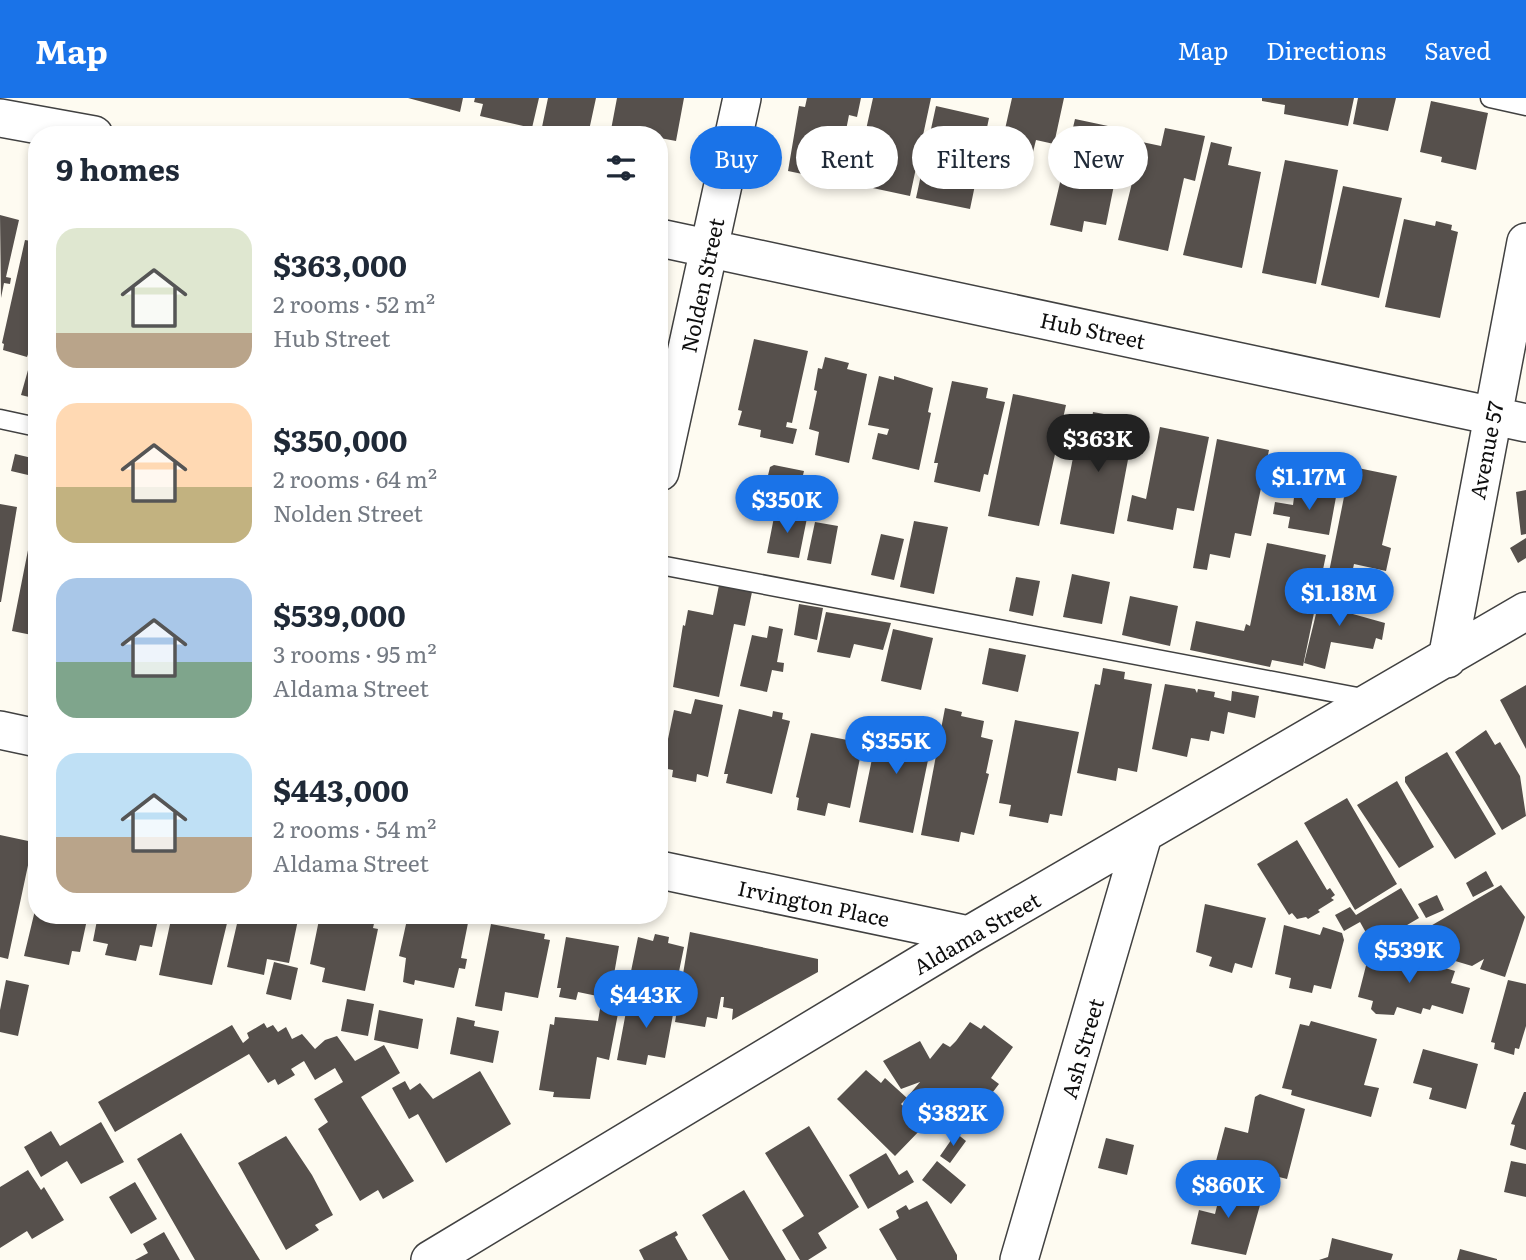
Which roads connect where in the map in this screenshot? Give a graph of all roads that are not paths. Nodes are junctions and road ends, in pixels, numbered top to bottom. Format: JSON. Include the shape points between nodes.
{"nodes":[{"id":1,"x":742,"y":98,"type":"edge"},
{"id":2,"x":1490,"y":98,"type":"edge"},
{"id":3,"x":1526,"y":106,"type":"edge"},
{"id":4,"x":0,"y":118,"type":"edge"},
{"id":5,"x":44,"y":126,"type":"edge"},
{"id":6,"x":668,"y":239,"type":"edge"},
{"id":7,"x":1526,"y":242,"type":"edge"},
{"id":8,"x":709,"y":247,"type":"junction"},
{"id":9,"x":0,"y":419,"type":"edge"},
{"id":10,"x":1509,"y":419,"type":"edge"},
{"id":11,"x":28,"y":425,"type":"edge"},
{"id":12,"x":668,"y":435,"type":"edge"},
{"id":13,"x":668,"y":567,"type":"edge"},
{"id":14,"x":1526,"y":611,"type":"edge"},
{"id":15,"x":1447,"y":659,"type":"junction"},
{"id":16,"x":1376,"y":700,"type":"junction"},
{"id":17,"x":0,"y":730,"type":"edge"},
{"id":18,"x":28,"y":735,"type":"edge"},
{"id":19,"x":1143,"y":835,"type":"junction"},
{"id":20,"x":668,"y":872,"type":"edge"},
{"id":21,"x":968,"y":936,"type":"junction"},
{"id":22,"x":430,"y":1260,"type":"edge"},
{"id":23,"x":1019,"y":1260,"type":"edge"}],
"edges":[{"from":1,"to":8,"type":"street","name":"Nolden Street"},
{"from":2,"to":3,"type":"lane"},
{"from":4,"to":5,"type":"street"},
{"from":6,"to":8,"type":"street","name":"Hub Street"},
{"from":7,"to":10,"type":"street","name":"Avenue 57"},
{"from":8,"to":10,"type":"street","name":"Hub Street"},
{"from":8,"to":12,"type":"street","name":"Nolden Street"},
{"from":9,"to":11,"type":"lane"},
{"from":10,"to":15,"type":"street","name":"Avenue 57"},
{"from":13,"to":16,"type":"lane"},
{"from":14,"to":15,"type":"street","name":"Aldama Street"},
{"from":15,"to":16,"type":"street","name":"Aldama Street"},
{"from":16,"to":19,"type":"street","name":"Aldama Street"},
{"from":17,"to":18,"type":"street"},
{"from":19,"to":21,"type":"street","name":"Aldama Street"},
{"from":19,"to":23,"type":"street","name":"Ash Street"},
{"from":20,"to":21,"type":"street","name":"Irvington Place"},
{"from":21,"to":22,"type":"street","name":"Aldama Street"}]}
